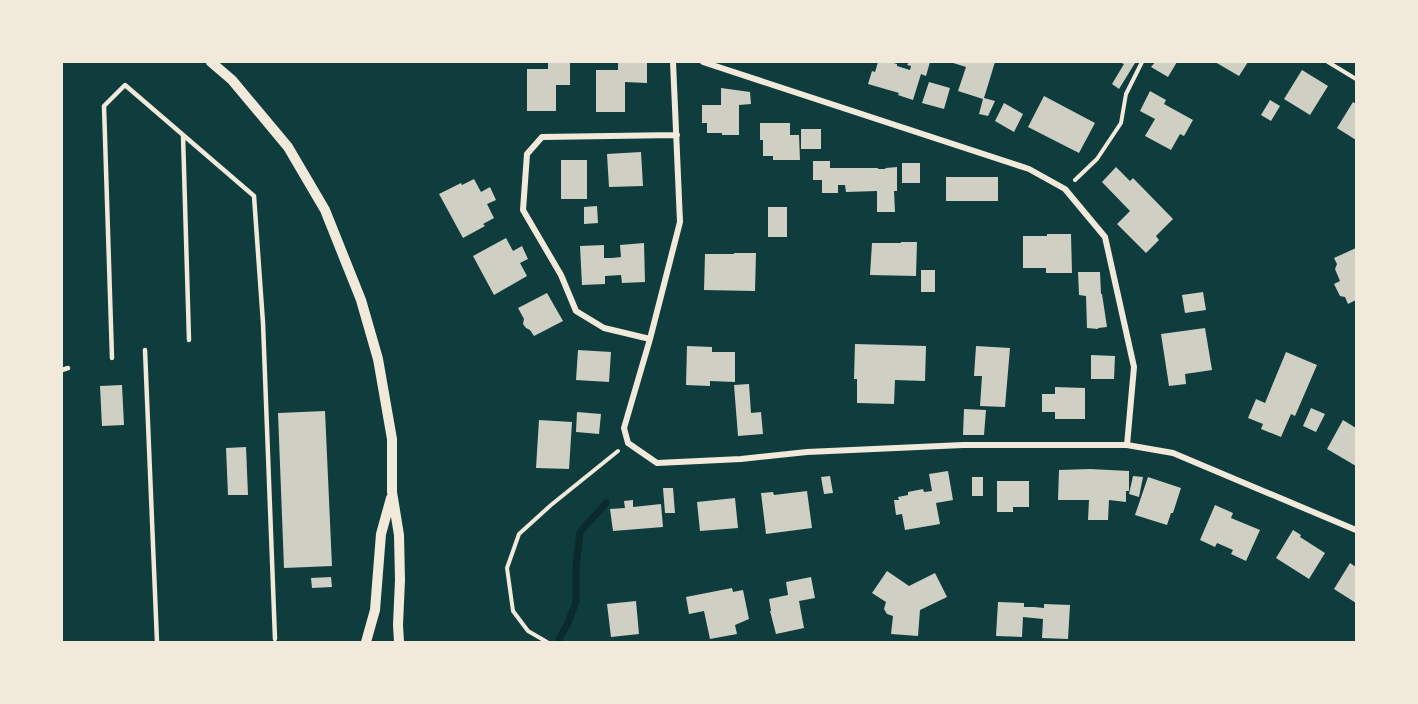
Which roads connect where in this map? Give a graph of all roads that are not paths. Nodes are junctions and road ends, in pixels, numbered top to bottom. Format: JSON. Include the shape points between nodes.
{"nodes":[{"id":1,"x":211,"y":62,"type":"edge"},
{"id":2,"x":673,"y":62,"type":"edge"},
{"id":3,"x":703,"y":62,"type":"edge"},
{"id":4,"x":183,"y":135,"type":"junction"},
{"id":5,"x":677,"y":135,"type":"junction"},
{"id":6,"x":650,"y":339,"type":"junction"},
{"id":7,"x":189,"y":340,"type":"dead end"},
{"id":8,"x":145,"y":350,"type":"dead end"},
{"id":9,"x":112,"y":358,"type":"dead end"},
{"id":10,"x":68,"y":368,"type":"dead end"},
{"id":11,"x":62,"y":370,"type":"edge"},
{"id":12,"x":1127,"y":445,"type":"junction"},
{"id":13,"x":392,"y":492,"type":"junction"},
{"id":14,"x":1356,"y":530,"type":"edge"},
{"id":15,"x":275,"y":639,"type":"dead end"},
{"id":16,"x":157,"y":642,"type":"edge"},
{"id":17,"x":366,"y":642,"type":"edge"},
{"id":18,"x":399,"y":642,"type":"edge"}],
"edges":[{"from":1,"to":13,"type":"street","via":[[232,80],[288,147],[325,210],[361,300],[378,359],[392,439]]},
{"from":2,"to":5,"type":"street"},
{"from":3,"to":12,"type":"street","via":[[1029,169],[1065,189],[1105,237],[1134,367]]},
{"from":4,"to":7,"type":"lane"},
{"from":4,"to":9,"type":"lane","via":[[125,85],[104,106]]},
{"from":4,"to":15,"type":"lane","via":[[254,196]]},
{"from":5,"to":6,"type":"street","via":[[680,222]]},
{"from":5,"to":6,"type":"street","via":[[542,137],[526,154],[523,210],[561,275],[576,311],[604,328]]},
{"from":6,"to":12,"type":"street","via":[[624,428],[628,443],[657,464],[939,446]]},
{"from":8,"to":16,"type":"lane"},
{"from":10,"to":11,"type":"lane"},
{"from":12,"to":14,"type":"street","via":[[1173,453]]},
{"from":13,"to":17,"type":"street","via":[[381,534],[375,610]]},
{"from":13,"to":18,"type":"street","via":[[399,535]]}]}
